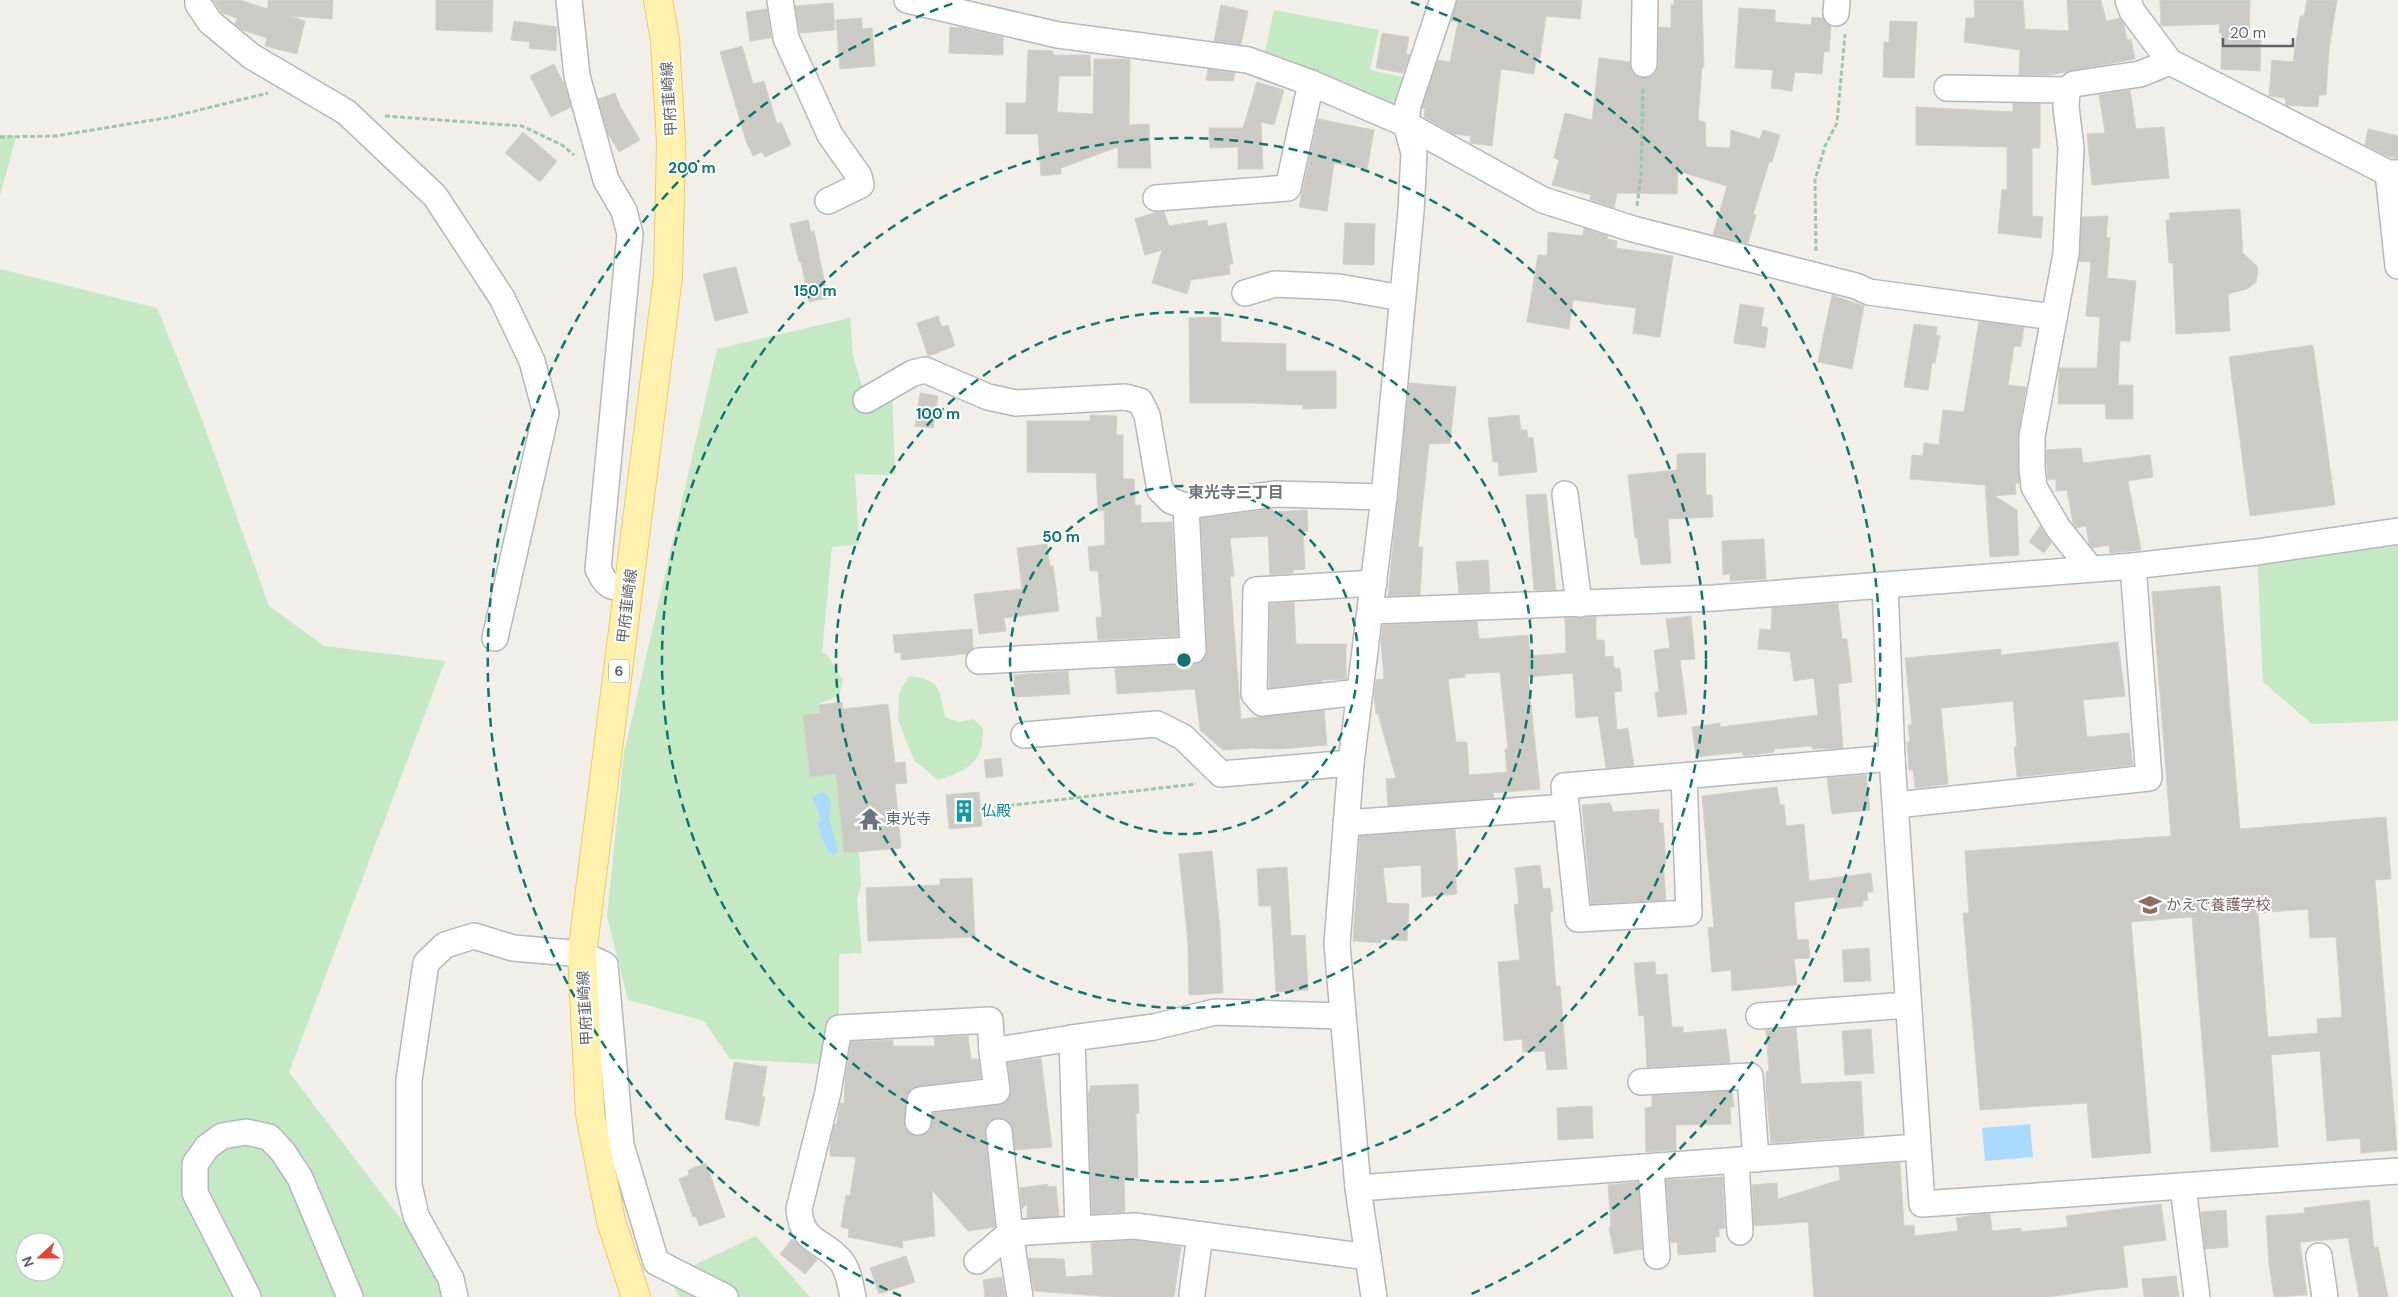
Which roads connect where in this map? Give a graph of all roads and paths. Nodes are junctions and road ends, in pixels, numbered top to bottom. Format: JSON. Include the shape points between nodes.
{"nodes":[{"id":1,"x":198,"y":0,"type":"edge"},
{"id":2,"x":569,"y":0,"type":"edge"},
{"id":3,"x":658,"y":0,"type":"edge"},
{"id":4,"x":780,"y":0,"type":"edge"},
{"id":5,"x":907,"y":0,"type":"edge"},
{"id":6,"x":1443,"y":0,"type":"edge"},
{"id":7,"x":1645,"y":0,"type":"edge"},
{"id":8,"x":2128,"y":0,"type":"edge"},
{"id":9,"x":1836,"y":7,"type":"edge"},
{"id":10,"x":2170,"y":62,"type":"junction"},
{"id":11,"x":1644,"y":64,"type":"joint"},
{"id":12,"x":1312,"y":82,"type":"junction"},
{"id":13,"x":302,"y":84,"type":"junction"},
{"id":14,"x":1947,"y":88,"type":"dead end"},
{"id":15,"x":2067,"y":90,"type":"junction"},
{"id":16,"x":383,"y":116,"type":"dead end"},
{"id":17,"x":1406,"y":124,"type":"junction"},
{"id":18,"x":0,"y":137,"type":"edge"},
{"id":19,"x":576,"y":157,"type":"dead end"},
{"id":20,"x":2393,"y":173,"type":"edge"},
{"id":21,"x":1156,"y":198,"type":"dead end"},
{"id":22,"x":828,"y":202,"type":"dead end"},
{"id":23,"x":1633,"y":229,"type":"junction"},
{"id":24,"x":2398,"y":260,"type":"edge"},
{"id":25,"x":2398,"y":266,"type":"edge"},
{"id":26,"x":1816,"y":276,"type":"junction"},
{"id":27,"x":1246,"y":293,"type":"dead end"},
{"id":28,"x":1402,"y":298,"type":"junction"},
{"id":29,"x":2054,"y":317,"type":"junction"},
{"id":30,"x":866,"y":400,"type":"dead end"},
{"id":31,"x":1565,"y":494,"type":"dead end"},
{"id":32,"x":1384,"y":497,"type":"junction"},
{"id":33,"x":1186,"y":506,"type":"junction"},
{"id":34,"x":2398,"y":531,"type":"edge"},
{"id":35,"x":2133,"y":566,"type":"junction"},
{"id":36,"x":2090,"y":568,"type":"junction"},
{"id":37,"x":1374,"y":583,"type":"junction"},
{"id":38,"x":1885,"y":586,"type":"junction"},
{"id":39,"x":629,"y":588,"type":"junction"},
{"id":40,"x":1579,"y":604,"type":"junction"},
{"id":41,"x":1371,"y":611,"type":"junction"},
{"id":42,"x":494,"y":638,"type":"dead end"},
{"id":43,"x":979,"y":661,"type":"dead end"},
{"id":44,"x":1360,"y":692,"type":"junction"},
{"id":45,"x":1024,"y":735,"type":"dead end"},
{"id":46,"x":1892,"y":758,"type":"junction"},
{"id":47,"x":1351,"y":764,"type":"junction"},
{"id":48,"x":1221,"y":774,"type":"junction"},
{"id":49,"x":1684,"y":777,"type":"junction"},
{"id":50,"x":1896,"y":805,"type":"junction"},
{"id":51,"x":1566,"y":807,"type":"junction"},
{"id":52,"x":987,"y":808,"type":"dead end"},
{"id":53,"x":1346,"y":823,"type":"junction"},
{"id":54,"x":582,"y":954,"type":"junction"},
{"id":55,"x":1908,"y":1005,"type":"junction"},
{"id":56,"x":1342,"y":1016,"type":"junction"},
{"id":57,"x":1760,"y":1016,"type":"dead end"},
{"id":58,"x":1072,"y":1038,"type":"junction"},
{"id":59,"x":992,"y":1051,"type":"junction"},
{"id":60,"x":1641,"y":1082,"type":"dead end"},
{"id":61,"x":918,"y":1122,"type":"dead end"},
{"id":62,"x":999,"y":1132,"type":"dead end"},
{"id":63,"x":1917,"y":1147,"type":"junction"},
{"id":64,"x":1746,"y":1160,"type":"junction"},
{"id":65,"x":1651,"y":1167,"type":"junction"},
{"id":66,"x":2398,"y":1171,"type":"edge"},
{"id":67,"x":2183,"y":1187,"type":"junction"},
{"id":68,"x":1358,"y":1188,"type":"junction"},
{"id":69,"x":1078,"y":1229,"type":"junction"},
{"id":70,"x":1740,"y":1232,"type":"dead end"},
{"id":71,"x":1010,"y":1233,"type":"junction"},
{"id":72,"x":1200,"y":1235,"type":"junction"},
{"id":73,"x":1657,"y":1256,"type":"dead end"},
{"id":74,"x":2319,"y":1256,"type":"dead end"},
{"id":75,"x":1368,"y":1257,"type":"junction"},
{"id":76,"x":977,"y":1261,"type":"dead end"},
{"id":77,"x":1192,"y":1294,"type":"dead end"},
{"id":78,"x":248,"y":1297,"type":"edge"},
{"id":79,"x":350,"y":1297,"type":"edge"},
{"id":80,"x":455,"y":1297,"type":"edge"},
{"id":81,"x":636,"y":1297,"type":"edge"},
{"id":82,"x":725,"y":1297,"type":"edge"},
{"id":83,"x":853,"y":1297,"type":"edge"},
{"id":84,"x":1020,"y":1297,"type":"edge"},
{"id":85,"x":1374,"y":1297,"type":"edge"},
{"id":86,"x":2197,"y":1297,"type":"edge"},
{"id":87,"x":2325,"y":1297,"type":"edge"}],
"edges":[{"from":1,"to":13,"type":"street","via":[[210,22],[244,50]]},
{"from":2,"to":39,"type":"street","via":[[577,76],[606,180],[624,211],[630,234],[598,569],[610,587]]},
{"from":3,"to":39,"type":"main road","name":"甲府韮崎線","number":"6","via":[[665,40],[672,143],[668,276]]},
{"from":4,"to":22,"type":"street","via":[[786,38],[830,135],[859,176],[860,185]]},
{"from":5,"to":12,"type":"street","via":[[1058,35],[1248,60]]},
{"from":6,"to":17,"type":"street","via":[[1408,105]]},
{"from":7,"to":11,"type":"street"},
{"from":8,"to":10,"type":"street"},
{"from":9,"to":26,"type":"path","via":[[1847,14],[1838,123],[1825,146],[1815,180]]},
{"from":10,"to":15,"type":"street","via":[[2140,74],[2074,84]]},
{"from":10,"to":20,"type":"street"},
{"from":11,"to":23,"type":"path","via":[[1641,175]]},
{"from":12,"to":17,"type":"street"},
{"from":12,"to":21,"type":"street","via":[[1288,188]]},
{"from":13,"to":18,"type":"path","via":[[171,117],[56,136]]},
{"from":13,"to":42,"type":"street","via":[[346,112],[435,196],[502,298],[532,362],[546,413]]},
{"from":14,"to":15,"type":"street"},
{"from":15,"to":29,"type":"street","via":[[2071,148],[2066,254]]},
{"from":16,"to":19,"type":"path","via":[[522,126],[562,145]]},
{"from":17,"to":23,"type":"street","via":[[1543,200]]},
{"from":17,"to":28,"type":"street","via":[[1414,152],[1412,211]]},
{"from":20,"to":24,"type":"street"},
{"from":23,"to":26,"type":"street"},
{"from":24,"to":25,"type":"street"},
{"from":26,"to":29,"type":"street","via":[[1869,292]]},
{"from":27,"to":28,"type":"street","via":[[1275,284],[1339,287]]},
{"from":28,"to":32,"type":"street"},
{"from":29,"to":36,"type":"street","via":[[2032,436],[2034,486],[2058,528]]},
{"from":30,"to":33,"type":"street","via":[[913,373],[925,370],[988,397],[1016,403],[1125,397],[1140,401],[1147,415],[1160,490],[1171,501]]},
{"from":31,"to":40,"type":"street"},
{"from":32,"to":33,"type":"street","via":[[1275,494]]},
{"from":32,"to":37,"type":"street"},
{"from":33,"to":43,"type":"street","via":[[1193,650]]},
{"from":34,"to":35,"type":"street"},
{"from":35,"to":36,"type":"street"},
{"from":35,"to":50,"type":"street","via":[[2149,778]]},
{"from":36,"to":38,"type":"street"},
{"from":37,"to":41,"type":"street"},
{"from":37,"to":44,"type":"street","via":[[1256,590],[1254,694],[1262,702]]},
{"from":38,"to":40,"type":"street"},
{"from":38,"to":46,"type":"street"},
{"from":39,"to":54,"type":"main road","name":"甲府韮崎線","number":"6"},
{"from":40,"to":41,"type":"street"},
{"from":41,"to":44,"type":"street"},
{"from":44,"to":47,"type":"street"},
{"from":45,"to":48,"type":"street","via":[[1157,724],[1183,737]]},
{"from":46,"to":49,"type":"street"},
{"from":46,"to":50,"type":"street"},
{"from":47,"to":48,"type":"street"},
{"from":47,"to":53,"type":"street"},
{"from":48,"to":52,"type":"path","via":[[1208,782]]},
{"from":49,"to":51,"type":"street","via":[[1564,786]]},
{"from":49,"to":51,"type":"street","via":[[1689,913],[1578,919]]},
{"from":50,"to":55,"type":"street"},
{"from":51,"to":53,"type":"street"},
{"from":53,"to":56,"type":"street","via":[[1337,944]]},
{"from":54,"to":80,"type":"street","via":[[513,948],[474,936],[445,946],[426,963],[409,1080],[409,1185],[416,1216],[451,1279]]},
{"from":54,"to":81,"type":"main road","name":"甲府韮崎線","number":"6","via":[[590,1114],[611,1221]]},
{"from":54,"to":82,"type":"street","via":[[605,965],[621,1145],[656,1262]]},
{"from":55,"to":57,"type":"street"},
{"from":55,"to":63,"type":"street"},
{"from":56,"to":58,"type":"street","via":[[1215,1012],[1154,1027]]},
{"from":56,"to":68,"type":"street"},
{"from":58,"to":59,"type":"street"},
{"from":58,"to":69,"type":"street"},
{"from":59,"to":61,"type":"street","via":[[997,1091],[920,1100]]},
{"from":59,"to":83,"type":"street","via":[[990,1020],[839,1028],[828,1092],[799,1209],[807,1236],[842,1262],[848,1272]]},
{"from":60,"to":64,"type":"street","via":[[1750,1076]]},
{"from":62,"to":71,"type":"street"},
{"from":63,"to":64,"type":"street"},
{"from":63,"to":67,"type":"street","via":[[1922,1204]]},
{"from":64,"to":65,"type":"street"},
{"from":64,"to":70,"type":"street"},
{"from":65,"to":68,"type":"street"},
{"from":65,"to":73,"type":"street"},
{"from":66,"to":67,"type":"street"},
{"from":67,"to":86,"type":"street"},
{"from":68,"to":75,"type":"street"},
{"from":69,"to":71,"type":"street"},
{"from":69,"to":72,"type":"street","via":[[1135,1226]]},
{"from":71,"to":76,"type":"street"},
{"from":71,"to":84,"type":"street"},
{"from":72,"to":75,"type":"street"},
{"from":72,"to":77,"type":"street"},
{"from":74,"to":87,"type":"street"},
{"from":75,"to":85,"type":"street"},
{"from":78,"to":79,"type":"street","via":[[195,1193],[195,1164],[207,1147],[222,1136],[246,1132],[269,1137],[300,1178]]}]}
